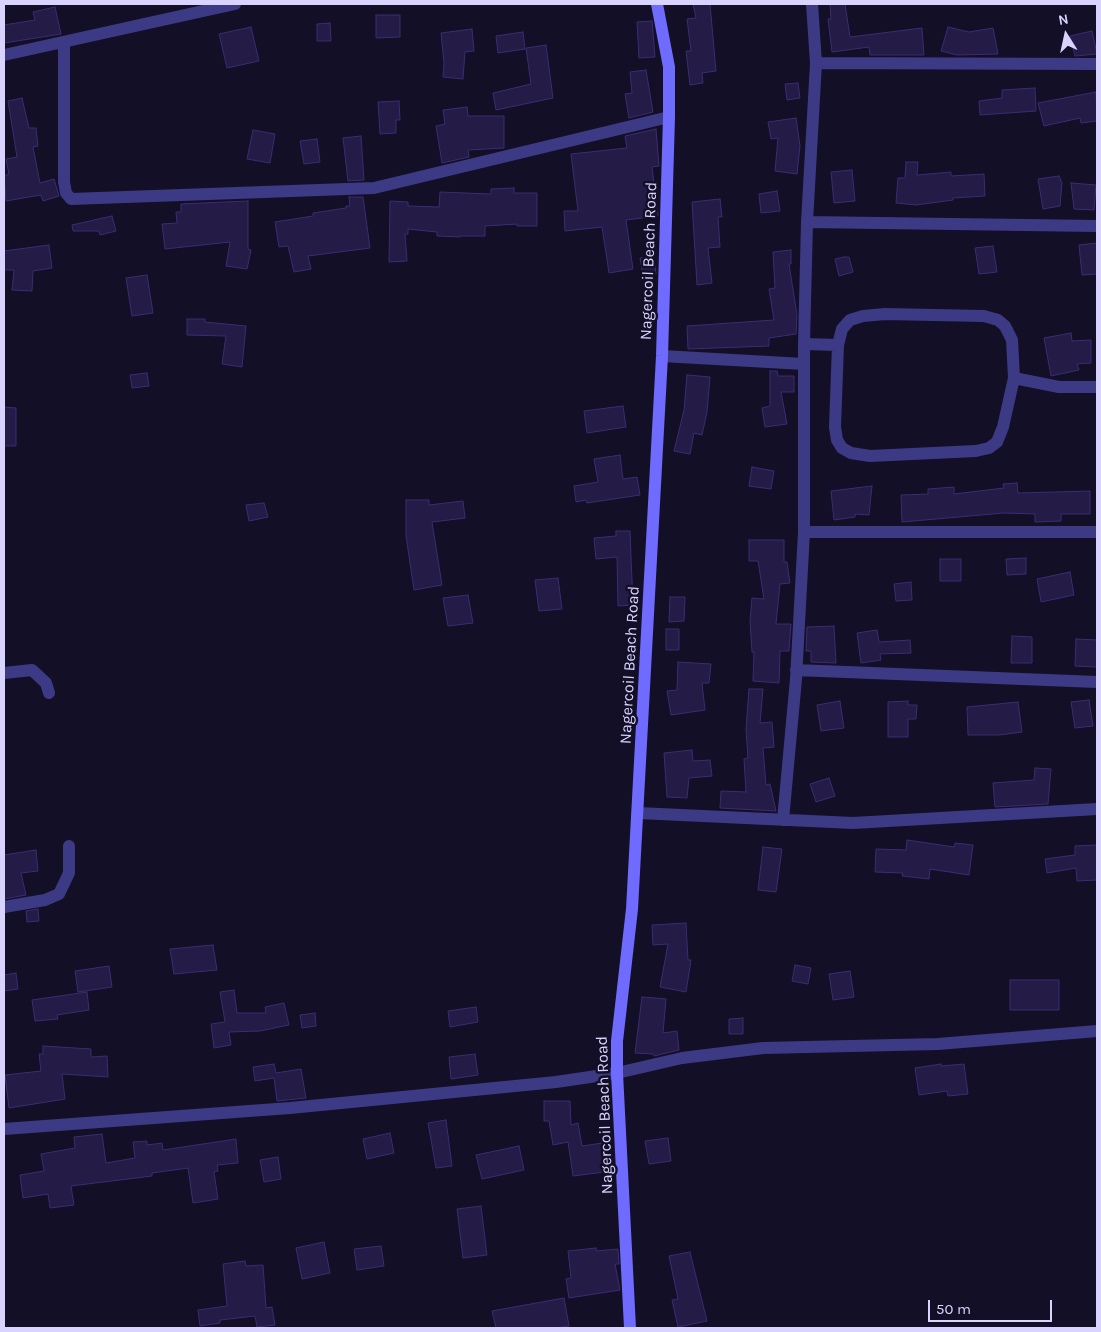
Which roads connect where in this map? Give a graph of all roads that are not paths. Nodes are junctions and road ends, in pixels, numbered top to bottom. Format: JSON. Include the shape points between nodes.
{"nodes":[{"id":1,"x":235,"y":4,"type":"edge"},
{"id":2,"x":658,"y":4,"type":"edge"},
{"id":3,"x":812,"y":4,"type":"edge"},
{"id":4,"x":64,"y":42,"type":"junction"},
{"id":5,"x":4,"y":55,"type":"edge"},
{"id":6,"x":816,"y":63,"type":"junction"},
{"id":7,"x":1097,"y":64,"type":"edge"},
{"id":8,"x":669,"y":117,"type":"junction"},
{"id":9,"x":806,"y":222,"type":"junction"},
{"id":10,"x":1097,"y":226,"type":"edge"},
{"id":11,"x":804,"y":344,"type":"junction"},
{"id":12,"x":838,"y":345,"type":"junction"},
{"id":13,"x":662,"y":356,"type":"junction"},
{"id":14,"x":804,"y":364,"type":"junction"},
{"id":15,"x":1014,"y":378,"type":"junction"},
{"id":16,"x":1097,"y":387,"type":"edge"},
{"id":17,"x":804,"y":532,"type":"junction"},
{"id":18,"x":1097,"y":532,"type":"edge"},
{"id":19,"x":796,"y":670,"type":"junction"},
{"id":20,"x":4,"y":673,"type":"edge"},
{"id":21,"x":1097,"y":682,"type":"edge"},
{"id":22,"x":49,"y":693,"type":"dead end"},
{"id":23,"x":1097,"y":809,"type":"edge"},
{"id":24,"x":638,"y":813,"type":"junction"},
{"id":25,"x":783,"y":820,"type":"junction"},
{"id":26,"x":69,"y":846,"type":"dead end"},
{"id":27,"x":4,"y":907,"type":"edge"},
{"id":28,"x":1097,"y":1031,"type":"edge"},
{"id":29,"x":617,"y":1073,"type":"junction"},
{"id":30,"x":4,"y":1129,"type":"edge"},
{"id":31,"x":630,"y":1328,"type":"edge"}],
"edges":[{"from":1,"to":4,"type":"street"},
{"from":2,"to":8,"type":"main road","name":"Nagercoil Beach Road","via":[[668,66]]},
{"from":3,"to":6,"type":"street"},
{"from":4,"to":5,"type":"street"},
{"from":4,"to":8,"type":"street","via":[[64,182],[66,193],[71,198],[374,188]]},
{"from":6,"to":7,"type":"street"},
{"from":6,"to":9,"type":"street"},
{"from":8,"to":13,"type":"main road","name":"Nagercoil Beach Road"},
{"from":9,"to":10,"type":"street"},
{"from":9,"to":11,"type":"street"},
{"from":11,"to":12,"type":"street"},
{"from":11,"to":14,"type":"street"},
{"from":12,"to":15,"type":"street","via":[[842,329],[850,320],[863,316],[984,316],[998,320],[1012,340]]},
{"from":12,"to":15,"type":"street","via":[[837,440],[851,453],[870,456],[989,448],[997,442],[1003,427]]},
{"from":13,"to":14,"type":"street"},
{"from":13,"to":24,"type":"main road","name":"Nagercoil Beach Road"},
{"from":14,"to":17,"type":"street"},
{"from":15,"to":16,"type":"street","via":[[1059,386]]},
{"from":17,"to":18,"type":"street"},
{"from":17,"to":19,"type":"street"},
{"from":19,"to":21,"type":"street"},
{"from":19,"to":25,"type":"street"},
{"from":20,"to":22,"type":"street","via":[[32,670],[46,682]]},
{"from":23,"to":25,"type":"street","via":[[853,823]]},
{"from":24,"to":25,"type":"street"},
{"from":24,"to":29,"type":"main road","name":"Nagercoil Beach Road","via":[[632,909],[617,1041]]},
{"from":26,"to":27,"type":"street","via":[[69,873],[59,894],[45,900]]},
{"from":28,"to":29,"type":"street","via":[[938,1044],[763,1048],[682,1058]]},
{"from":29,"to":30,"type":"street","via":[[290,1108]]},
{"from":29,"to":31,"type":"main road","name":"Nagercoil Beach Road"}]}
